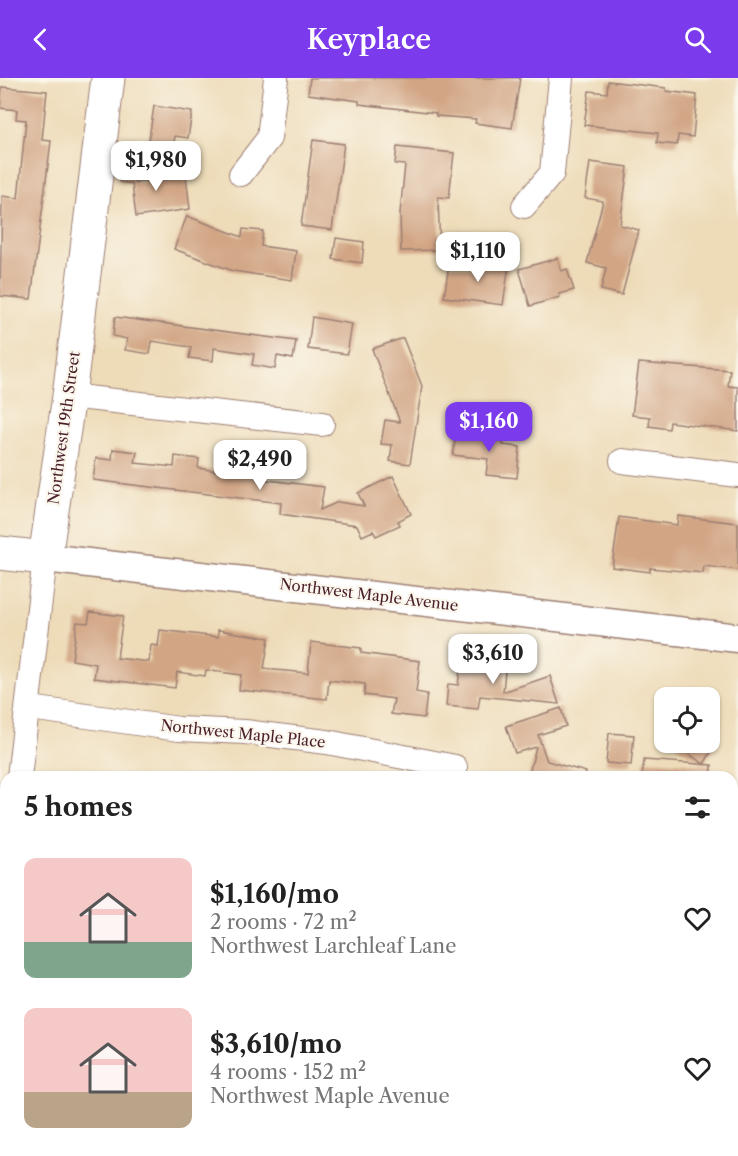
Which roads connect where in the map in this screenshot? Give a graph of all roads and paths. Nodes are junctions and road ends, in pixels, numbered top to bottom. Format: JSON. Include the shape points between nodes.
{"nodes":[{"id":1,"x":108,"y":78,"type":"edge"},
{"id":2,"x":276,"y":78,"type":"edge"},
{"id":3,"x":561,"y":78,"type":"edge"},
{"id":4,"x":241,"y":174,"type":"dead end"},
{"id":5,"x":524,"y":206,"type":"dead end"},
{"id":6,"x":69,"y":396,"type":"junction"},
{"id":7,"x":322,"y":424,"type":"dead end"},
{"id":8,"x":622,"y":461,"type":"dead end"},
{"id":9,"x":738,"y":475,"type":"edge"},
{"id":10,"x":0,"y":553,"type":"edge"},
{"id":11,"x":45,"y":558,"type":"junction"},
{"id":12,"x":738,"y":638,"type":"edge"},
{"id":13,"x":30,"y":708,"type":"junction"},
{"id":14,"x":21,"y":771,"type":"edge"},
{"id":15,"x":451,"y":771,"type":"edge"}],
"edges":[{"from":1,"to":6,"type":"main road","name":"Northwest 19th Street"},
{"from":2,"to":4,"type":"street","via":[[269,138]]},
{"from":3,"to":5,"type":"street","via":[[552,173]]},
{"from":6,"to":7,"type":"street"},
{"from":6,"to":11,"type":"main road","name":"Northwest 19th Street"},
{"from":8,"to":9,"type":"street"},
{"from":10,"to":11,"type":"main road","name":"Northwest Maple Avenue"},
{"from":11,"to":12,"type":"street","name":"Northwest Maple Avenue"},
{"from":11,"to":13,"type":"street","name":"Northwest 19th Street"},
{"from":13,"to":14,"type":"street","name":"Northwest 19th Street"},
{"from":13,"to":15,"type":"street","name":"Northwest Maple Place","via":[[179,729],[327,742]]}]}
